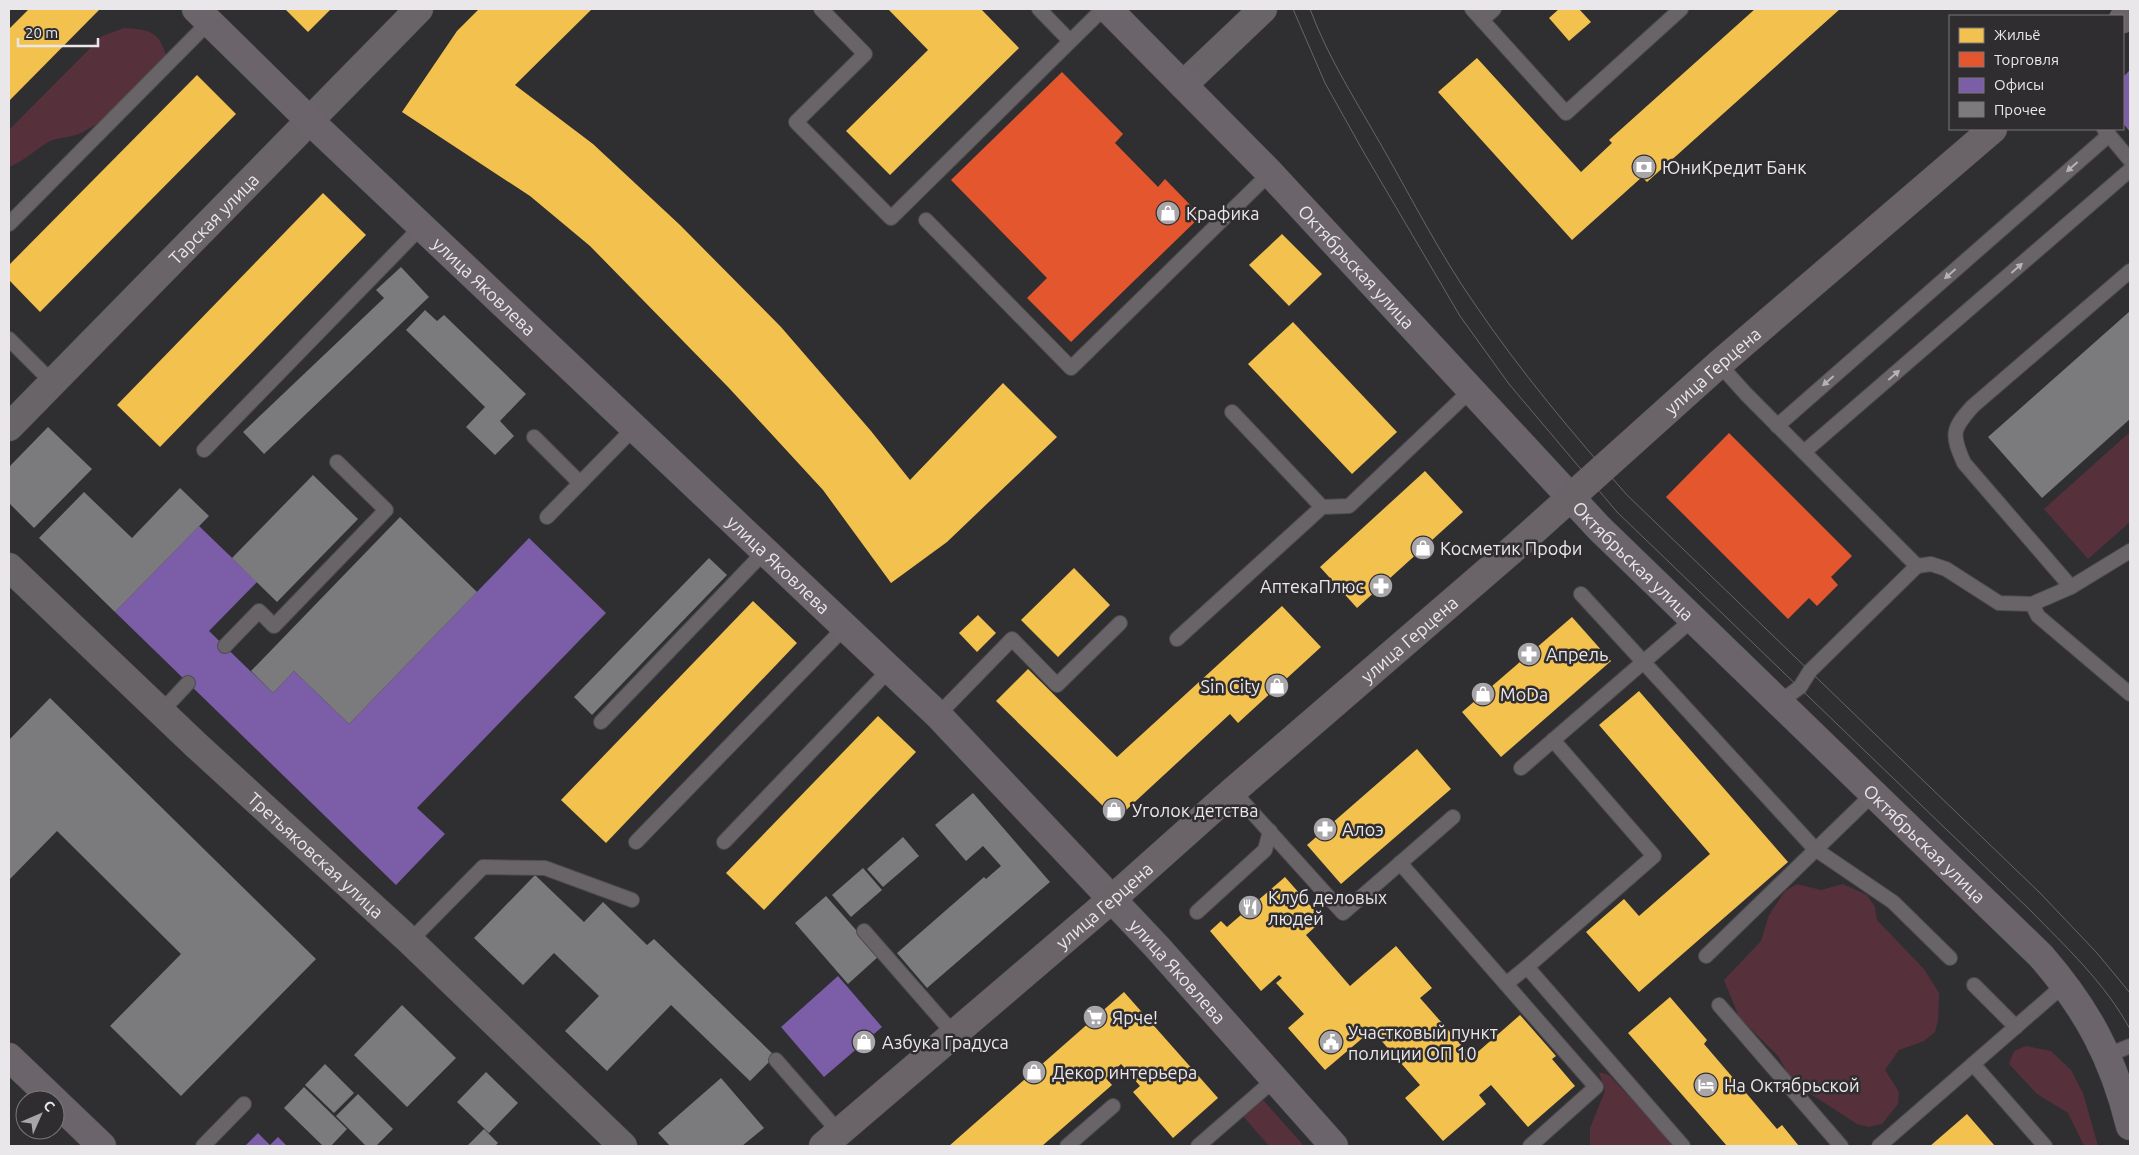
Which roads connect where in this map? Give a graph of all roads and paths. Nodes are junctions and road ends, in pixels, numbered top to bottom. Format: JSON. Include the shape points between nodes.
{"nodes":[{"id":1,"x":420,"y":9,"type":"edge"},
{"id":2,"x":820,"y":9,"type":"edge"},
{"id":3,"x":1039,"y":9,"type":"edge"},
{"id":4,"x":1103,"y":9,"type":"edge"},
{"id":5,"x":1108,"y":9,"type":"edge"},
{"id":6,"x":1263,"y":9,"type":"edge"},
{"id":7,"x":1472,"y":9,"type":"edge"},
{"id":8,"x":1494,"y":9,"type":"edge"},
{"id":9,"x":1681,"y":9,"type":"edge"},
{"id":10,"x":202,"y":15,"type":"edge"},
{"id":11,"x":1482,"y":20,"type":"junction"},
{"id":12,"x":1070,"y":41,"type":"junction"},
{"id":13,"x":1183,"y":85,"type":"junction"},
{"id":14,"x":310,"y":121,"type":"junction"},
{"id":15,"x":1992,"y":130,"type":"edge"},
{"id":16,"x":2106,"y":132,"type":"edge"},
{"id":17,"x":2130,"y":160,"type":"edge"},
{"id":18,"x":2130,"y":170,"type":"edge"},
{"id":19,"x":1270,"y":173,"type":"junction"},
{"id":20,"x":926,"y":220,"type":"dead end"},
{"id":21,"x":9,"y":224,"type":"edge"},
{"id":22,"x":422,"y":226,"type":"junction"},
{"id":23,"x":2130,"y":270,"type":"edge"},
{"id":24,"x":9,"y":339,"type":"edge"},
{"id":25,"x":1719,"y":364,"type":"junction"},
{"id":26,"x":52,"y":382,"type":"junction"},
{"id":27,"x":1471,"y":390,"type":"junction"},
{"id":28,"x":1232,"y":412,"type":"dead end"},
{"id":29,"x":9,"y":426,"type":"edge"},
{"id":30,"x":1777,"y":426,"type":"junction"},
{"id":31,"x":635,"y":427,"type":"junction"},
{"id":32,"x":534,"y":437,"type":"dead end"},
{"id":33,"x":204,"y":450,"type":"dead end"},
{"id":34,"x":1804,"y":452,"type":"junction"},
{"id":35,"x":337,"y":462,"type":"dead end"},
{"id":36,"x":580,"y":483,"type":"junction"},
{"id":37,"x":1570,"y":498,"type":"junction"},
{"id":38,"x":1322,"y":507,"type":"junction"},
{"id":39,"x":547,"y":517,"type":"dead end"},
{"id":40,"x":766,"y":550,"type":"junction"},
{"id":41,"x":2130,"y":551,"type":"edge"},
{"id":42,"x":1917,"y":566,"type":"junction"},
{"id":43,"x":10,"y":572,"type":"edge"},
{"id":44,"x":2071,"y":587,"type":"junction"},
{"id":45,"x":1581,"y":594,"type":"dead end"},
{"id":46,"x":2032,"y":604,"type":"junction"},
{"id":47,"x":1693,"y":619,"type":"junction"},
{"id":48,"x":1120,"y":624,"type":"dead end"},
{"id":49,"x":846,"y":626,"type":"junction"},
{"id":50,"x":1178,"y":639,"type":"dead end"},
{"id":51,"x":225,"y":646,"type":"dead end"},
{"id":52,"x":1644,"y":661,"type":"junction"},
{"id":53,"x":891,"y":668,"type":"junction"},
{"id":54,"x":188,"y":684,"type":"dead end"},
{"id":55,"x":2130,"y":694,"type":"edge"},
{"id":56,"x":1780,"y":702,"type":"junction"},
{"id":57,"x":161,"y":712,"type":"junction"},
{"id":58,"x":938,"y":715,"type":"junction"},
{"id":59,"x":601,"y":722,"type":"dead end"},
{"id":60,"x":1553,"y":740,"type":"junction"},
{"id":61,"x":1520,"y":768,"type":"dead end"},
{"id":62,"x":1233,"y":791,"type":"junction"},
{"id":63,"x":1873,"y":794,"type":"junction"},
{"id":64,"x":1453,"y":817,"type":"dead end"},
{"id":65,"x":1270,"y":831,"type":"junction"},
{"id":66,"x":636,"y":842,"type":"dead end"},
{"id":67,"x":724,"y":842,"type":"dead end"},
{"id":68,"x":1815,"y":850,"type":"junction"},
{"id":69,"x":1400,"y":863,"type":"junction"},
{"id":70,"x":1112,"y":898,"type":"junction"},
{"id":71,"x":632,"y":900,"type":"dead end"},
{"id":72,"x":1196,"y":912,"type":"dead end"},
{"id":73,"x":864,"y":931,"type":"dead end"},
{"id":74,"x":410,"y":941,"type":"junction"},
{"id":75,"x":1706,"y":956,"type":"dead end"},
{"id":76,"x":1950,"y":958,"type":"dead end"},
{"id":77,"x":1527,"y":966,"type":"junction"},
{"id":78,"x":1506,"y":984,"type":"junction"},
{"id":79,"x":2065,"y":984,"type":"junction"},
{"id":80,"x":1974,"y":985,"type":"dead end"},
{"id":81,"x":1719,"y":1005,"type":"dead end"},
{"id":82,"x":2016,"y":1027,"type":"junction"},
{"id":83,"x":954,"y":1034,"type":"junction"},
{"id":84,"x":2119,"y":1051,"type":"edge"},
{"id":85,"x":9,"y":1057,"type":"edge"},
{"id":86,"x":776,"y":1060,"type":"dead end"},
{"id":87,"x":1973,"y":1064,"type":"junction"},
{"id":88,"x":1275,"y":1079,"type":"junction"},
{"id":89,"x":43,"y":1090,"type":"edge"},
{"id":90,"x":244,"y":1104,"type":"dead end"},
{"id":91,"x":1113,"y":1106,"type":"dead end"},
{"id":92,"x":65,"y":1111,"type":"edge"},
{"id":93,"x":2130,"y":1126,"type":"edge"},
{"id":94,"x":831,"y":1139,"type":"edge"},
{"id":95,"x":102,"y":1146,"type":"edge"},
{"id":96,"x":203,"y":1146,"type":"edge"},
{"id":97,"x":623,"y":1146,"type":"edge"},
{"id":98,"x":1067,"y":1146,"type":"edge"},
{"id":99,"x":1198,"y":1146,"type":"edge"},
{"id":100,"x":1334,"y":1146,"type":"edge"},
{"id":101,"x":1530,"y":1146,"type":"edge"},
{"id":102,"x":1682,"y":1146,"type":"edge"},
{"id":103,"x":1841,"y":1146,"type":"edge"},
{"id":104,"x":1879,"y":1146,"type":"edge"},
{"id":105,"x":2045,"y":1146,"type":"edge"}],
"edges":[{"from":1,"to":14,"type":"street","name":"Тарская улица"},
{"from":2,"to":12,"type":"lane","via":[[865,54],[796,122],[890,218]]},
{"from":3,"to":12,"type":"lane"},
{"from":4,"to":12,"type":"lane"},
{"from":5,"to":13,"type":"street","name":"Октябрьская улица"},
{"from":6,"to":13,"type":"street"},
{"from":7,"to":11,"type":"lane"},
{"from":8,"to":11,"type":"lane"},
{"from":9,"to":11,"type":"lane","via":[[1566,112]]},
{"from":10,"to":14,"type":"street","name":"улица Яковлева"},
{"from":10,"to":21,"type":"lane"},
{"from":13,"to":19,"type":"street","name":"Октябрьская улица"},
{"from":14,"to":22,"type":"street","name":"улица Яковлева"},
{"from":14,"to":26,"type":"street","name":"Тарская улица"},
{"from":15,"to":25,"type":"main road","name":"улица Герцена"},
{"from":16,"to":17,"type":"lane"},
{"from":16,"to":30,"type":"lane","one_way":true},
{"from":34,"to":18,"type":"lane","one_way":true},
{"from":19,"to":20,"type":"lane","via":[[1072,368]]},
{"from":19,"to":27,"type":"street","name":"Октябрьская улица"},
{"from":22,"to":31,"type":"street","name":"улица Яковлева"},
{"from":22,"to":33,"type":"lane"},
{"from":23,"to":44,"type":"lane","via":[[1957,422],[1954,442],[1964,462]]},
{"from":24,"to":26,"type":"lane"},
{"from":25,"to":30,"type":"lane"},
{"from":25,"to":37,"type":"main road","name":"улица Герцена"},
{"from":26,"to":29,"type":"street","name":"Тарская улица"},
{"from":27,"to":37,"type":"street","name":"Октябрьская улица"},
{"from":27,"to":38,"type":"lane","via":[[1349,506]]},
{"from":28,"to":38,"type":"lane"},
{"from":30,"to":34,"type":"lane"},
{"from":31,"to":36,"type":"lane"},
{"from":31,"to":40,"type":"street","name":"улица Яковлева"},
{"from":32,"to":36,"type":"lane"},
{"from":34,"to":42,"type":"lane"},
{"from":35,"to":51,"type":"lane","via":[[386,510],[274,626],[259,611]]},
{"from":36,"to":39,"type":"lane"},
{"from":37,"to":47,"type":"street","name":"Октябрьская улица"},
{"from":37,"to":62,"type":"main road","name":"улица Герцена"},
{"from":38,"to":50,"type":"lane"},
{"from":40,"to":49,"type":"street","name":"улица Яковлева"},
{"from":40,"to":59,"type":"lane"},
{"from":41,"to":44,"type":"lane"},
{"from":42,"to":46,"type":"lane","via":[[1931,564],[1946,569],[1999,603]]},
{"from":42,"to":56,"type":"lane","via":[[1810,670],[1800,687]]},
{"from":43,"to":57,"type":"street","name":"Третьяковская улица"},
{"from":44,"to":46,"type":"lane"},
{"from":45,"to":52,"type":"lane"},
{"from":46,"to":55,"type":"lane","via":[[2038,616]]},
{"from":47,"to":52,"type":"lane"},
{"from":47,"to":56,"type":"street","name":"Октябрьская улица"},
{"from":48,"to":58,"type":"lane","via":[[1056,685],[1012,639]]},
{"from":49,"to":53,"type":"street","name":"улица Яковлева"},
{"from":49,"to":66,"type":"lane"},
{"from":52,"to":60,"type":"lane"},
{"from":52,"to":68,"type":"lane"},
{"from":53,"to":58,"type":"street","name":"улица Яковлева"},
{"from":53,"to":67,"type":"lane"},
{"from":54,"to":57,"type":"lane"},
{"from":56,"to":63,"type":"street","name":"Октябрьская улица"},
{"from":57,"to":74,"type":"street","name":"Третьяковская улица"},
{"from":58,"to":70,"type":"street","name":"улица Яковлева"},
{"from":60,"to":61,"type":"lane"},
{"from":60,"to":77,"type":"lane","via":[[1654,856]]},
{"from":62,"to":65,"type":"lane"},
{"from":62,"to":70,"type":"main road","name":"улица Герцена"},
{"from":63,"to":68,"type":"lane"},
{"from":63,"to":79,"type":"street","name":"Октябрьская улица","via":[[2041,956]]},
{"from":64,"to":69,"type":"lane"},
{"from":65,"to":69,"type":"lane","via":[[1343,913]]},
{"from":65,"to":72,"type":"lane","via":[[1265,850]]},
{"from":68,"to":75,"type":"lane"},
{"from":68,"to":76,"type":"lane","via":[[1893,902]]},
{"from":69,"to":78,"type":"lane"},
{"from":70,"to":83,"type":"main road","name":"улица Герцена"},
{"from":70,"to":88,"type":"street","name":"улица Яковлева"},
{"from":71,"to":74,"type":"lane","via":[[544,868],[483,867]]},
{"from":73,"to":83,"type":"lane"},
{"from":74,"to":97,"type":"street","name":"Третьяковская улица"},
{"from":77,"to":78,"type":"lane"},
{"from":77,"to":102,"type":"lane"},
{"from":78,"to":101,"type":"lane","via":[[1596,1087]]},
{"from":79,"to":82,"type":"lane"},
{"from":79,"to":84,"type":"street","name":"Октябрьская улица"},
{"from":80,"to":82,"type":"lane"},
{"from":81,"to":103,"type":"lane"},
{"from":82,"to":87,"type":"lane"},
{"from":83,"to":94,"type":"main road","name":"улица Герцена"},
{"from":84,"to":93,"type":"street","name":"Октябрьская улица"},
{"from":85,"to":89,"type":"street"},
{"from":86,"to":94,"type":"lane"},
{"from":87,"to":104,"type":"lane"},
{"from":87,"to":105,"type":"lane"},
{"from":88,"to":99,"type":"lane"},
{"from":88,"to":100,"type":"street","name":"улица Яковлева"},
{"from":90,"to":96,"type":"lane"},
{"from":91,"to":98,"type":"lane"},
{"from":92,"to":95,"type":"street"}]}
